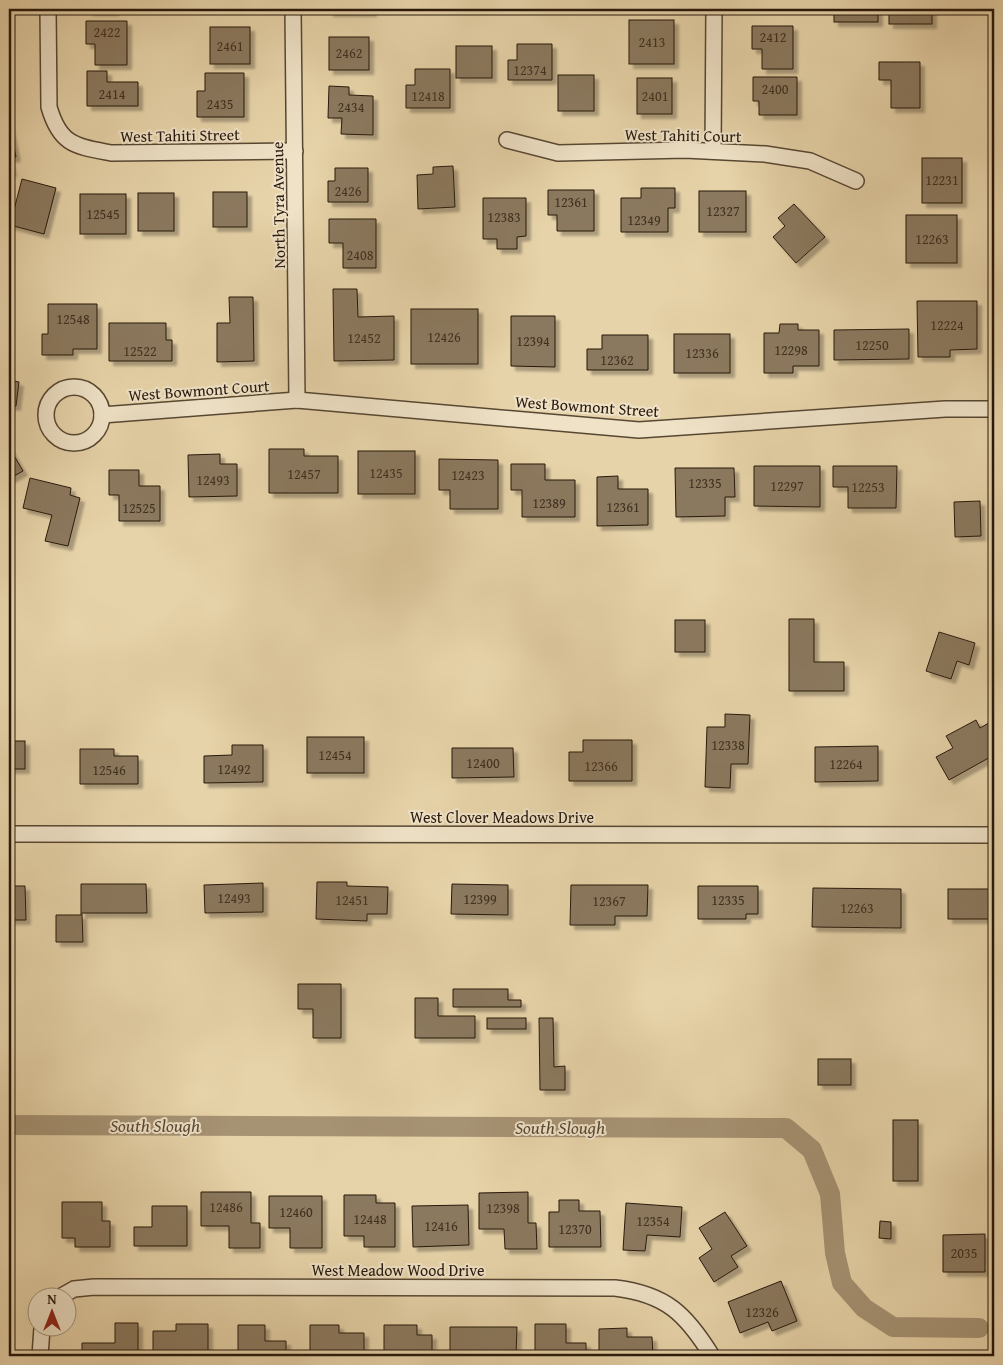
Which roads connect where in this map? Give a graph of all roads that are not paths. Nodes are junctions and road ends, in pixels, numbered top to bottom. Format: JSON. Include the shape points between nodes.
{"nodes":[{"id":1,"x":48,"y":9,"type":"edge"},
{"id":2,"x":293,"y":9,"type":"edge"},
{"id":3,"x":714,"y":9,"type":"edge"},
{"id":4,"x":507,"y":140,"type":"dead end"},
{"id":5,"x":294,"y":151,"type":"junction"},
{"id":6,"x":713,"y":151,"type":"junction"},
{"id":7,"x":856,"y":181,"type":"dead end"},
{"id":8,"x":298,"y":400,"type":"junction"},
{"id":9,"x":994,"y":410,"type":"edge"},
{"id":10,"x":102,"y":416,"type":"dead end"},
{"id":11,"x":9,"y":834,"type":"edge"},
{"id":12,"x":994,"y":834,"type":"edge"},
{"id":13,"x":78,"y":1289,"type":"edge"},
{"id":14,"x":41,"y":1338,"type":"edge"},
{"id":15,"x":40,"y":1356,"type":"edge"},
{"id":16,"x":712,"y":1356,"type":"edge"}],
"edges":[{"from":1,"to":5,"type":"street","name":"West Tahiti Street","via":[[49,107],[52,119],[67,142],[111,153]]},
{"from":2,"to":5,"type":"street","name":"North Tyra Avenue"},
{"from":3,"to":6,"type":"street"},
{"from":4,"to":6,"type":"street","name":"West Tahiti Court","via":[[558,153]]},
{"from":5,"to":8,"type":"street","name":"North Tyra Avenue"},
{"from":6,"to":7,"type":"street","name":"West Tahiti Court","via":[[810,161]]},
{"from":8,"to":9,"type":"street","name":"West Bowmont Street","via":[[639,430],[945,409]]},
{"from":8,"to":10,"type":"street","name":"West Bowmont Court"},
{"from":11,"to":12,"type":"street","name":"West Clover Meadows Drive"},
{"from":13,"to":16,"type":"street","name":"West Meadow Wood Drive","via":[[615,1288],[640,1291],[663,1300],[683,1315]]},
{"from":14,"to":15,"type":"street"}]}
